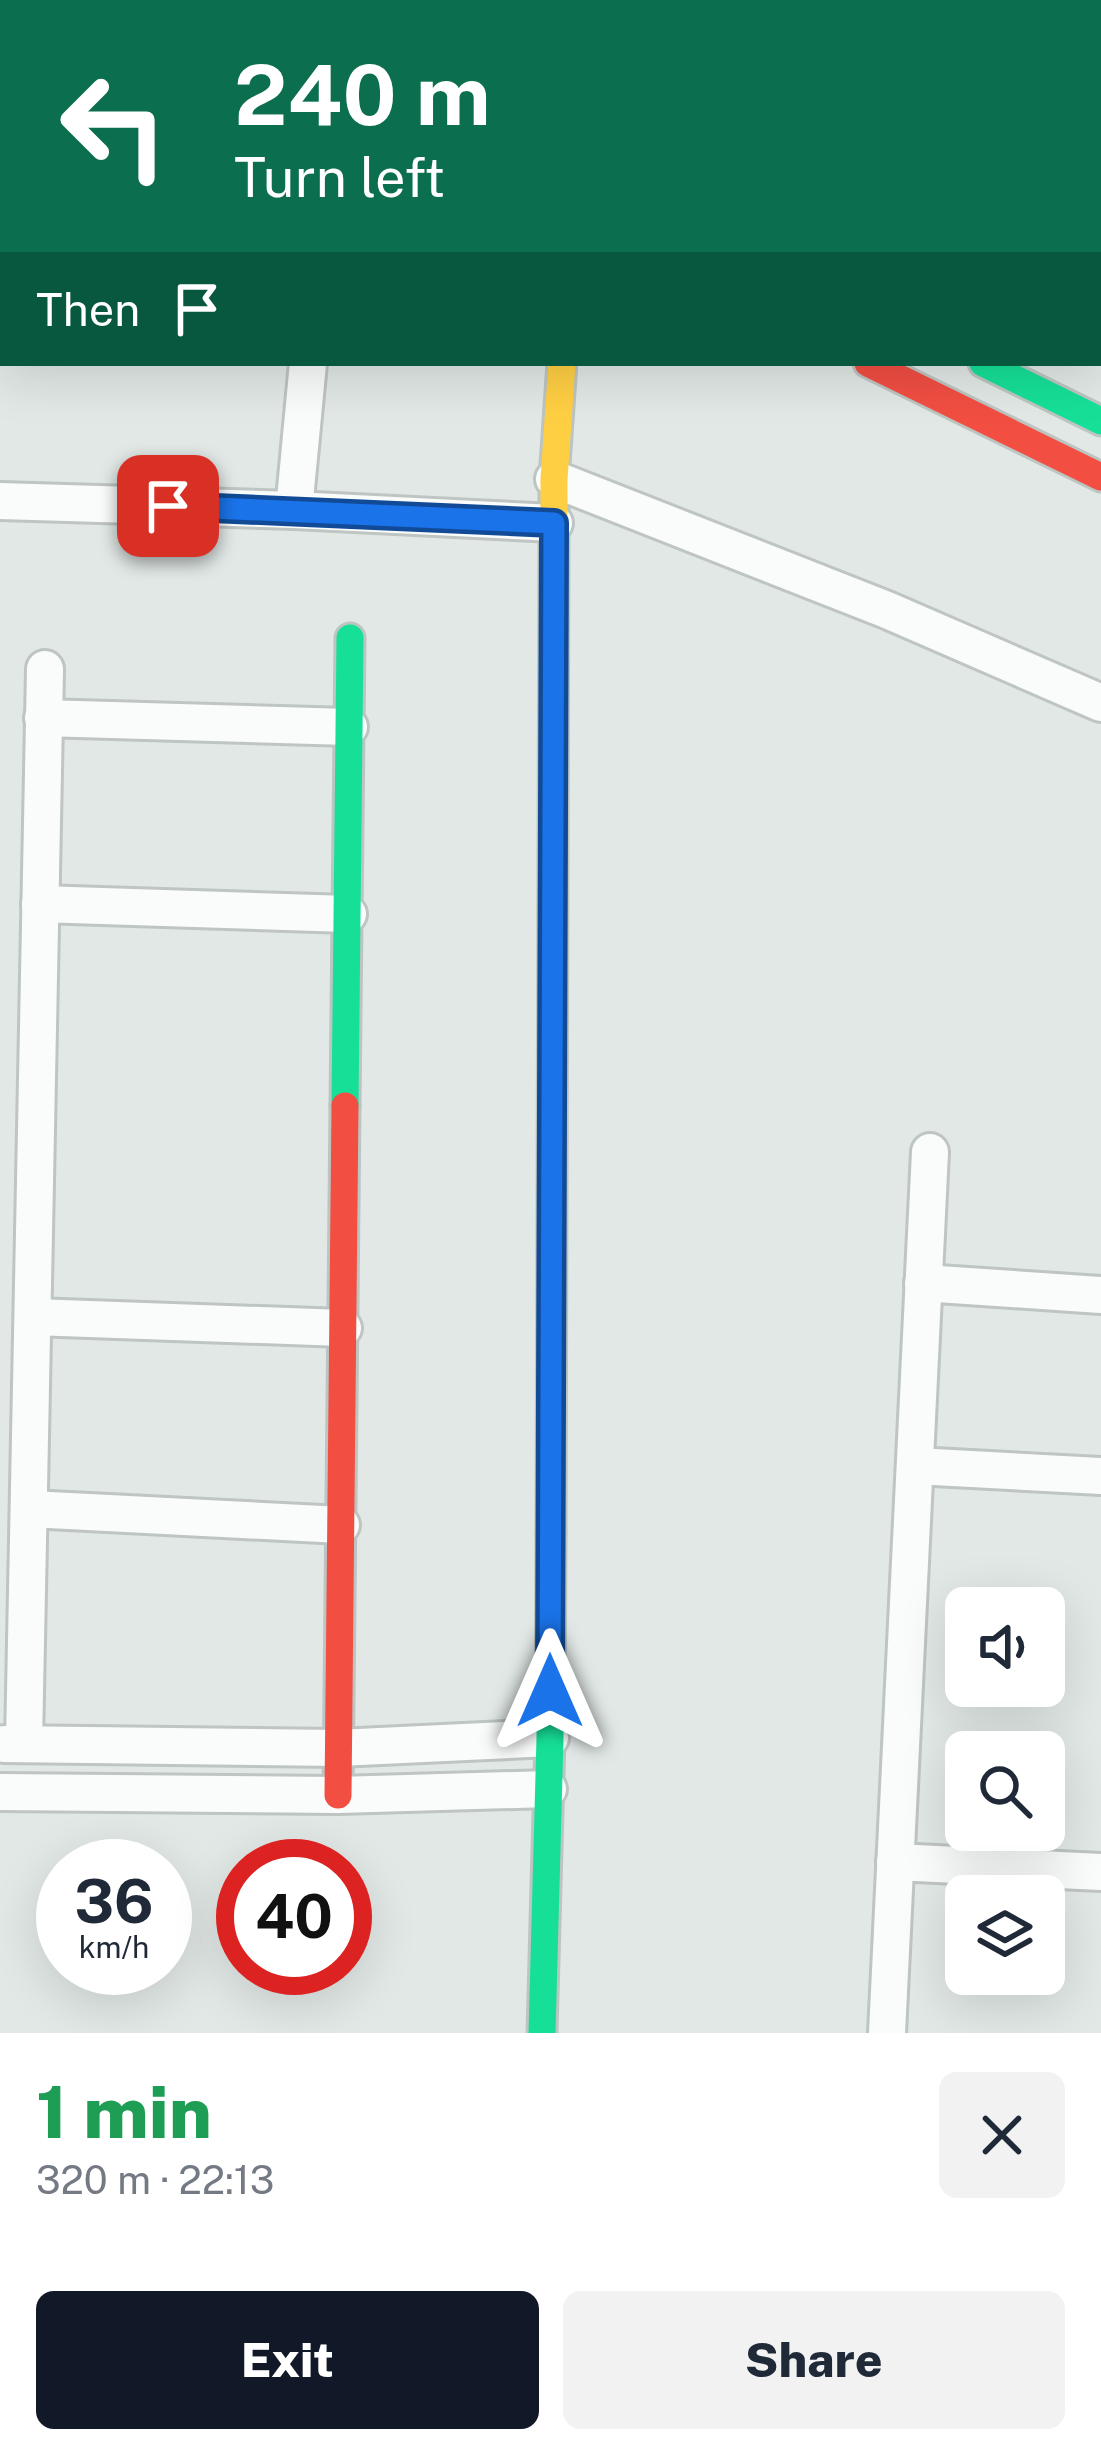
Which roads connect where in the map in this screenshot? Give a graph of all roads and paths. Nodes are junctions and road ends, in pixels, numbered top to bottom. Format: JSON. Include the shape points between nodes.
{"nodes":[{"id":1,"x":308,"y":366,"type":"edge"},
{"id":2,"x":562,"y":366,"type":"edge"},
{"id":3,"x":874,"y":366,"type":"edge"},
{"id":4,"x":988,"y":366,"type":"edge"},
{"id":5,"x":1101,"y":421,"type":"edge"},
{"id":6,"x":1101,"y":477,"type":"edge"},
{"id":7,"x":554,"y":479,"type":"junction"},
{"id":8,"x":0,"y":501,"type":"edge"},
{"id":9,"x":294,"y":511,"type":"junction"},
{"id":10,"x":554,"y":523,"type":"junction"},
{"id":11,"x":350,"y":638,"type":"dead end"},
{"id":12,"x":44,"y":669,"type":"dead end"},
{"id":13,"x":1101,"y":703,"type":"edge"},
{"id":14,"x":44,"y":718,"type":"junction"},
{"id":15,"x":349,"y":727,"type":"junction"},
{"id":16,"x":40,"y":904,"type":"junction"},
{"id":17,"x":348,"y":914,"type":"junction"},
{"id":18,"x":930,"y":1152,"type":"dead end"},
{"id":19,"x":923,"y":1283,"type":"junction"},
{"id":20,"x":1101,"y":1295,"type":"edge"},
{"id":21,"x":33,"y":1317,"type":"junction"},
{"id":22,"x":343,"y":1328,"type":"junction"},
{"id":23,"x":915,"y":1466,"type":"junction"},
{"id":24,"x":1101,"y":1476,"type":"edge"},
{"id":25,"x":30,"y":1509,"type":"junction"},
{"id":26,"x":341,"y":1526,"type":"junction"},
{"id":27,"x":550,"y":1738,"type":"junction"},
{"id":28,"x":12,"y":1744,"type":"edge"},
{"id":29,"x":338,"y":1748,"type":"junction"},
{"id":30,"x":548,"y":1789,"type":"junction"},
{"id":31,"x":0,"y":1792,"type":"edge"},
{"id":32,"x":338,"y":1795,"type":"junction"},
{"id":33,"x":895,"y":1862,"type":"junction"},
{"id":34,"x":1101,"y":1872,"type":"edge"},
{"id":35,"x":542,"y":2033,"type":"edge"},
{"id":36,"x":887,"y":2033,"type":"edge"}],
"edges":[{"from":1,"to":9,"type":"street"},
{"from":2,"to":7,"type":"street"},
{"from":3,"to":6,"type":"street"},
{"from":4,"to":5,"type":"street"},
{"from":7,"to":10,"type":"street"},
{"from":7,"to":13,"type":"street"},
{"from":8,"to":9,"type":"street"},
{"from":9,"to":10,"type":"street"},
{"from":10,"to":27,"type":"street"},
{"from":11,"to":15,"type":"street"},
{"from":12,"to":14,"type":"street"},
{"from":14,"to":15,"type":"street"},
{"from":14,"to":16,"type":"street"},
{"from":15,"to":17,"type":"street"},
{"from":16,"to":17,"type":"street"},
{"from":16,"to":21,"type":"street"},
{"from":17,"to":22,"type":"street"},
{"from":18,"to":19,"type":"street"},
{"from":19,"to":20,"type":"street"},
{"from":19,"to":23,"type":"street"},
{"from":21,"to":22,"type":"street"},
{"from":21,"to":25,"type":"street"},
{"from":22,"to":26,"type":"street"},
{"from":23,"to":24,"type":"street"},
{"from":23,"to":33,"type":"street"},
{"from":25,"to":26,"type":"street"},
{"from":25,"to":28,"type":"street"},
{"from":26,"to":29,"type":"street"},
{"from":27,"to":29,"type":"street"},
{"from":27,"to":30,"type":"street"},
{"from":28,"to":29,"type":"street"},
{"from":29,"to":32,"type":"street"},
{"from":30,"to":32,"type":"street"},
{"from":30,"to":35,"type":"street"},
{"from":31,"to":32,"type":"street"},
{"from":33,"to":34,"type":"street"},
{"from":33,"to":36,"type":"street"}]}
